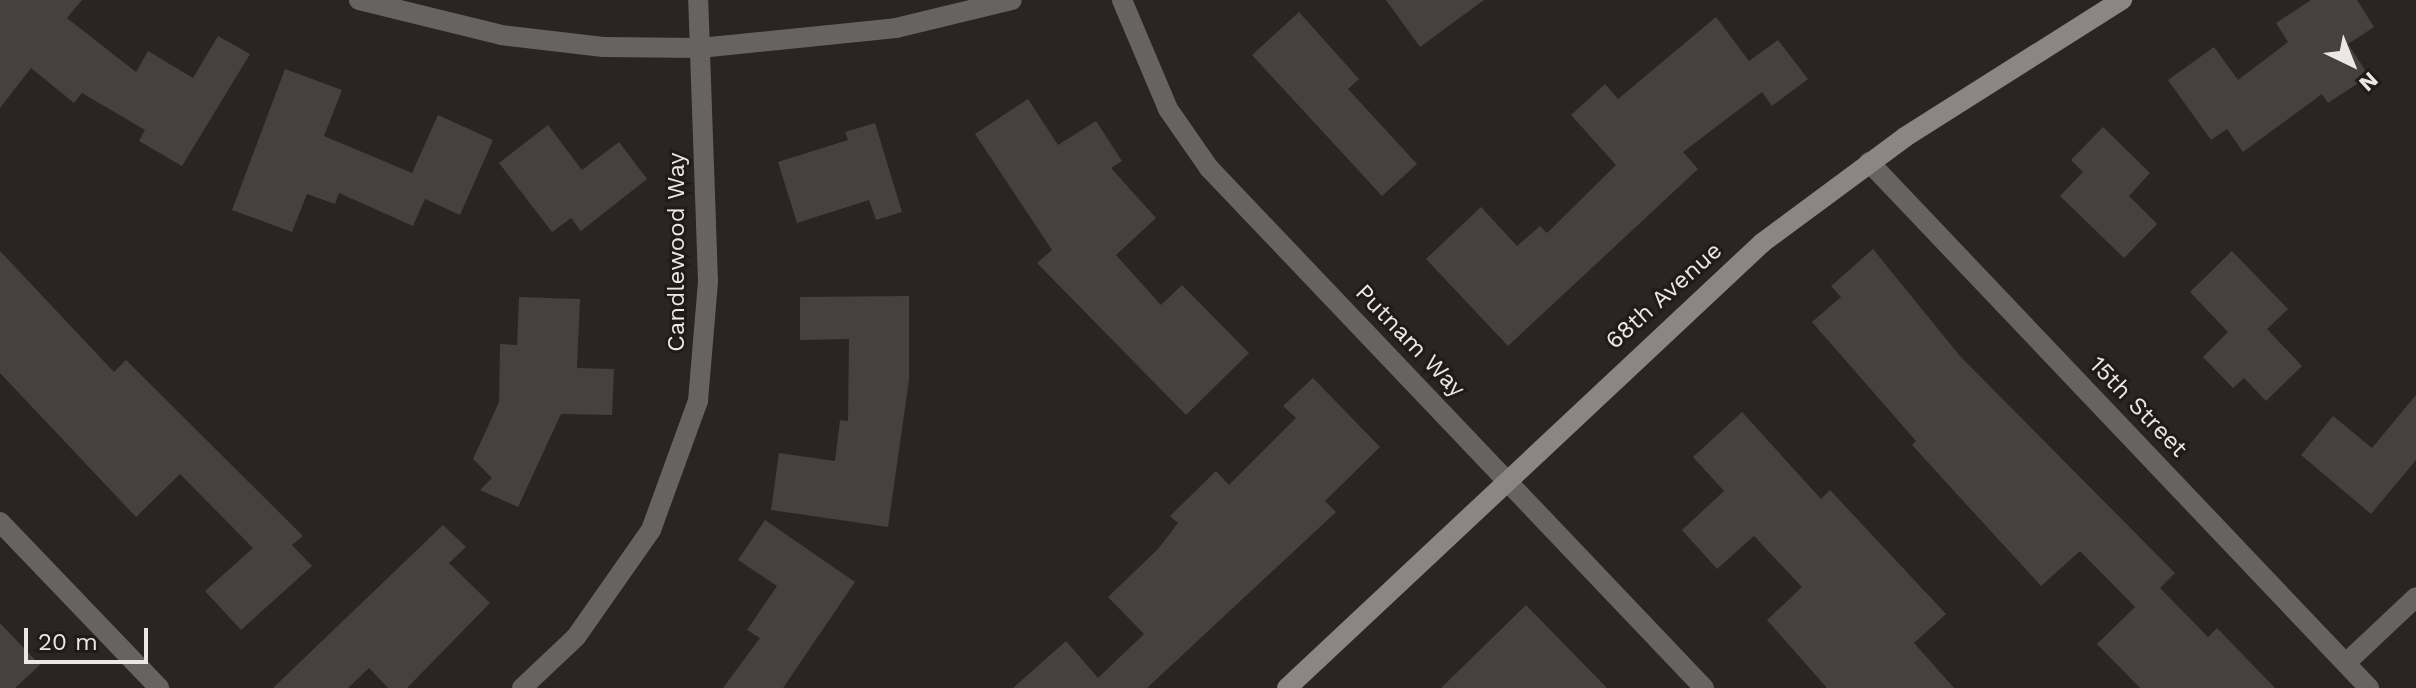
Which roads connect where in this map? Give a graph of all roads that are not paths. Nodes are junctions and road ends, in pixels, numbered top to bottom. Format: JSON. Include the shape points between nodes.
{"nodes":[{"id":1,"x":359,"y":0,"type":"edge"},
{"id":2,"x":698,"y":0,"type":"edge"},
{"id":3,"x":1012,"y":0,"type":"edge"},
{"id":4,"x":1122,"y":0,"type":"edge"},
{"id":5,"x":2122,"y":0,"type":"edge"},
{"id":6,"x":700,"y":48,"type":"junction"},
{"id":7,"x":1869,"y":162,"type":"junction"},
{"id":8,"x":1505,"y":480,"type":"junction"},
{"id":9,"x":0,"y":522,"type":"edge"},
{"id":10,"x":2416,"y":597,"type":"edge"},
{"id":11,"x":2346,"y":663,"type":"junction"},
{"id":12,"x":159,"y":688,"type":"edge"},
{"id":13,"x":522,"y":688,"type":"edge"},
{"id":14,"x":1287,"y":688,"type":"edge"},
{"id":15,"x":1704,"y":688,"type":"edge"},
{"id":16,"x":2369,"y":688,"type":"edge"}],
"edges":[{"from":1,"to":6,"type":"street","via":[[501,35],[603,47]]},
{"from":2,"to":6,"type":"street","name":"Candlewood Way"},
{"from":3,"to":6,"type":"street","via":[[896,28]]},
{"from":4,"to":8,"type":"street","name":"Putnam Way","via":[[1168,109],[1209,168]]},
{"from":5,"to":7,"type":"street","name":"68th Avenue"},
{"from":6,"to":13,"type":"street","name":"Candlewood Way","via":[[707,332],[694,415],[651,530],[614,590]]},
{"from":7,"to":8,"type":"street","name":"68th Avenue","via":[[1681,313]]},
{"from":7,"to":11,"type":"street","name":"15th Street"},
{"from":8,"to":14,"type":"street","name":"68th Avenue"},
{"from":8,"to":15,"type":"street","name":"Putnam Way"},
{"from":9,"to":12,"type":"street"},
{"from":10,"to":11,"type":"street"},
{"from":11,"to":16,"type":"street","name":"15th Street"}]}
